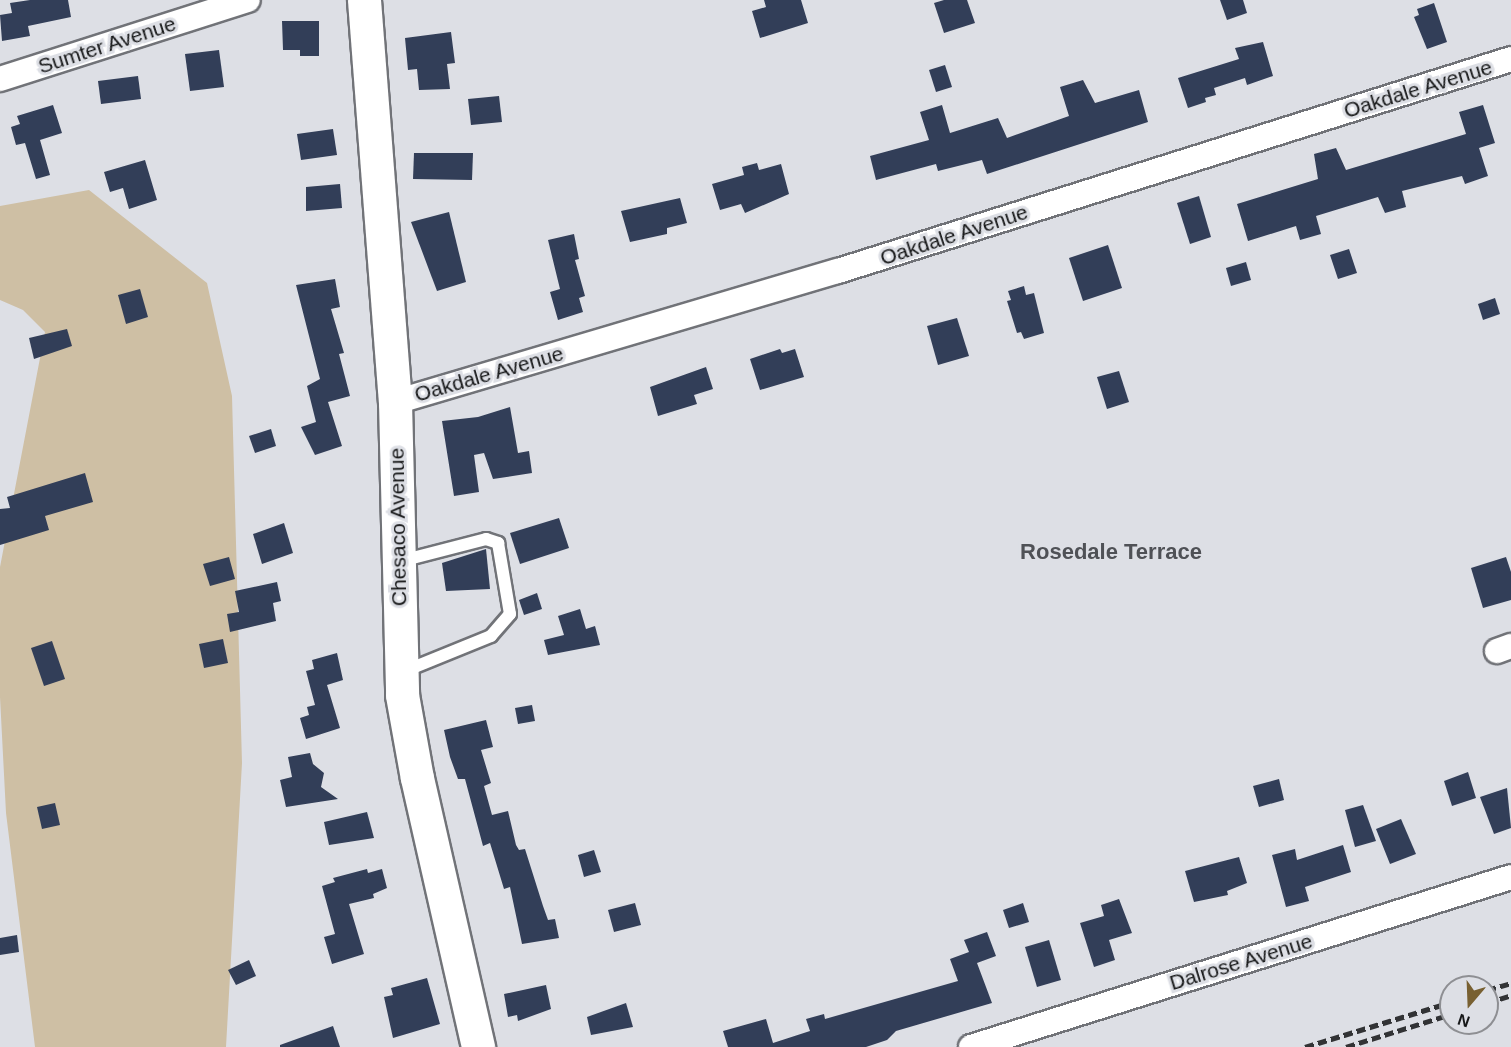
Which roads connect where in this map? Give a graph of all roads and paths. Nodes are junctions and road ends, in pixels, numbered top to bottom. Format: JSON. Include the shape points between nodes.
{"nodes":[{"id":1,"x":248,"y":0,"type":"edge"},
{"id":2,"x":364,"y":0,"type":"edge"},
{"id":3,"x":1511,"y":60,"type":"edge"},
{"id":4,"x":0,"y":79,"type":"edge"},
{"id":5,"x":395,"y":402,"type":"junction"},
{"id":6,"x":399,"y":561,"type":"junction"},
{"id":7,"x":401,"y":672,"type":"junction"},
{"id":8,"x":1511,"y":877,"type":"edge"},
{"id":9,"x":477,"y":1047,"type":"edge"},
{"id":10,"x":971,"y":1047,"type":"edge"}],
"edges":[{"from":1,"to":4,"type":"street","name":"Sumter Avenue"},
{"from":2,"to":5,"type":"street","name":"Chesaco Avenue"},
{"from":3,"to":5,"type":"street","name":"Oakdale Avenue","via":[[838,272]]},
{"from":5,"to":6,"type":"street","name":"Chesaco Avenue"},
{"from":6,"to":7,"type":"street","name":"Chesaco Avenue"},
{"from":6,"to":7,"type":"lane","via":[[486,539],[498,543],[510,614],[491,636]]},
{"from":7,"to":9,"type":"street","name":"Chesaco Avenue","via":[[408,732]]},
{"from":8,"to":10,"type":"street","name":"Dalrose Avenue"}]}
